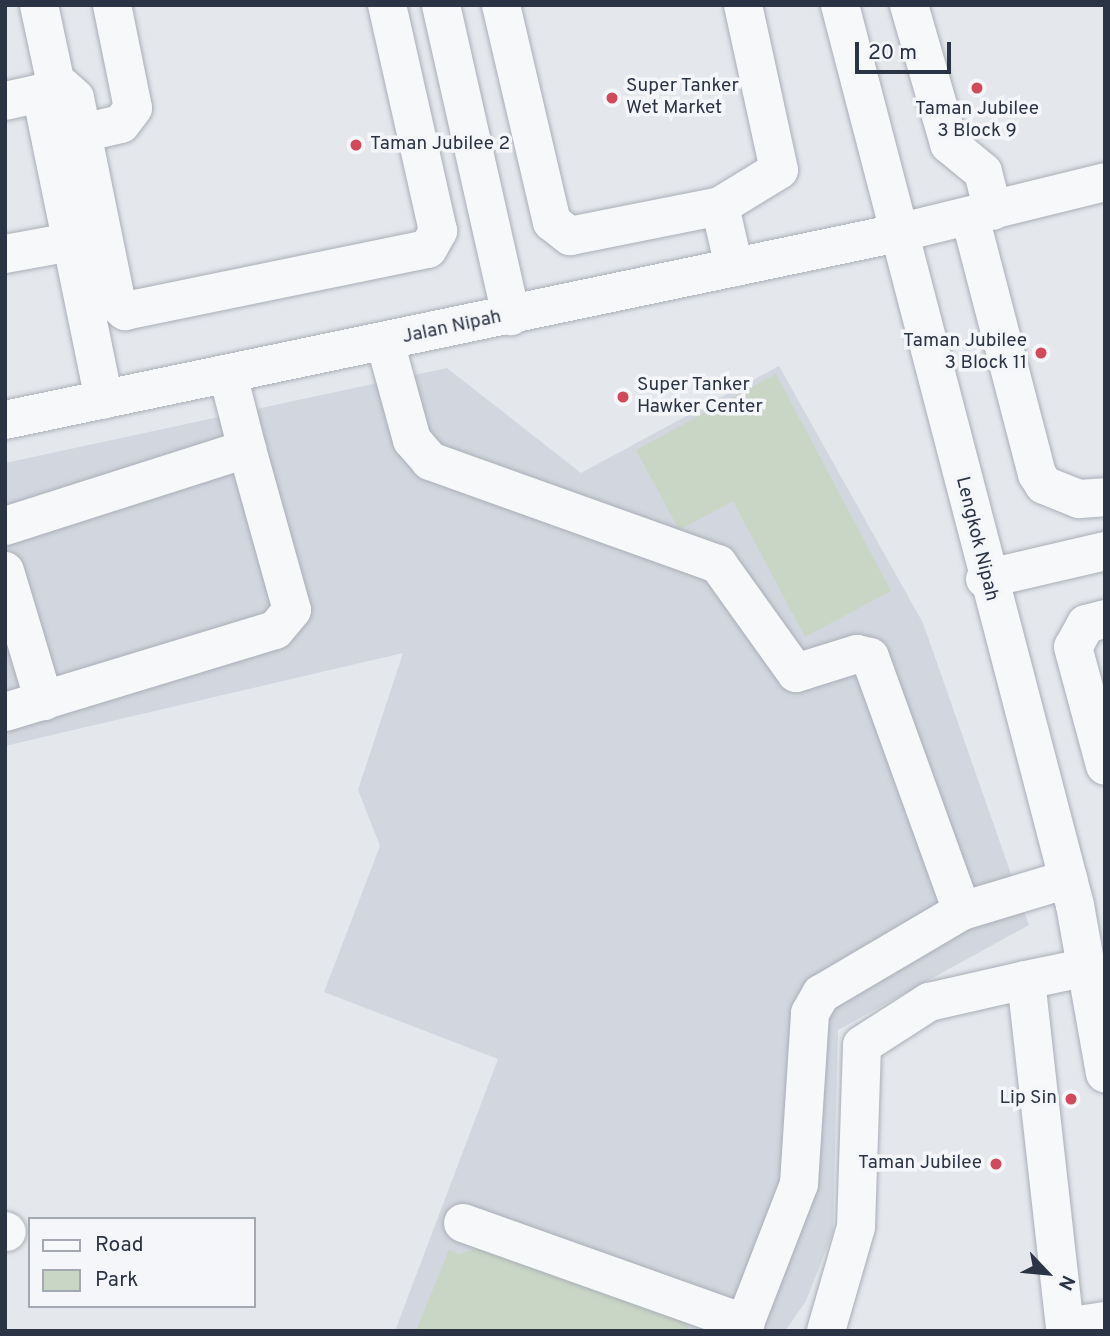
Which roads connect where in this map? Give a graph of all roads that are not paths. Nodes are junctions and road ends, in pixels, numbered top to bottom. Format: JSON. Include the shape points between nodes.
{"nodes":[{"id":1,"x":39,"y":5,"type":"edge"},
{"id":2,"x":112,"y":5,"type":"edge"},
{"id":3,"x":387,"y":5,"type":"edge"},
{"id":4,"x":442,"y":5,"type":"edge"},
{"id":5,"x":501,"y":5,"type":"edge"},
{"id":6,"x":743,"y":5,"type":"edge"},
{"id":7,"x":840,"y":5,"type":"edge"},
{"id":8,"x":909,"y":5,"type":"edge"},
{"id":9,"x":34,"y":94,"type":"edge"},
{"id":10,"x":82,"y":133,"type":"junction"},
{"id":11,"x":1105,"y":182,"type":"edge"},
{"id":12,"x":720,"y":205,"type":"junction"},
{"id":13,"x":982,"y":214,"type":"junction"},
{"id":14,"x":898,"y":233,"type":"junction"},
{"id":15,"x":72,"y":242,"type":"junction"},
{"id":16,"x":5,"y":254,"type":"edge"},
{"id":17,"x":734,"y":267,"type":"junction"},
{"id":18,"x":511,"y":316,"type":"junction"},
{"id":19,"x":385,"y":342,"type":"junction"},
{"id":20,"x":228,"y":375,"type":"junction"},
{"id":21,"x":104,"y":400,"type":"junction"},
{"id":22,"x":5,"y":420,"type":"edge"},
{"id":23,"x":247,"y":449,"type":"junction"},
{"id":24,"x":1105,"y":497,"type":"edge"},
{"id":25,"x":5,"y":526,"type":"edge"},
{"id":26,"x":1105,"y":551,"type":"edge"},
{"id":27,"x":5,"y":571,"type":"edge"},
{"id":28,"x":985,"y":579,"type":"junction"},
{"id":29,"x":1105,"y":619,"type":"edge"},
{"id":30,"x":44,"y":701,"type":"junction"},
{"id":31,"x":5,"y":712,"type":"edge"},
{"id":32,"x":1105,"y":766,"type":"edge"},
{"id":33,"x":1083,"y":894,"type":"edge"},
{"id":34,"x":962,"y":911,"type":"junction"},
{"id":35,"x":1088,"y":967,"type":"junction"},
{"id":36,"x":1026,"y":980,"type":"junction"},
{"id":37,"x":1105,"y":1073,"type":"edge"},
{"id":38,"x":463,"y":1223,"type":"dead end"},
{"id":39,"x":1105,"y":1321,"type":"edge"},
{"id":40,"x":744,"y":1327,"type":"edge"},
{"id":41,"x":1065,"y":1329,"type":"edge"},
{"id":42,"x":826,"y":1331,"type":"edge"}],
"edges":[{"from":1,"to":9,"type":"street"},
{"from":2,"to":10,"type":"street","via":[[133,108],[121,124]]},
{"from":3,"to":10,"type":"street","via":[[438,231],[428,249],[125,311],[117,303]]},
{"from":4,"to":18,"type":"street"},
{"from":5,"to":12,"type":"street","via":[[557,231],[570,236]]},
{"from":6,"to":12,"type":"street","via":[[782,159],[772,178]]},
{"from":7,"to":14,"type":"street","name":"Lengkok Nipah"},
{"from":8,"to":13,"type":"street","via":[[949,144],[984,172]]},
{"from":9,"to":10,"type":"street","via":[[75,98]]},
{"from":9,"to":15,"type":"street"},
{"from":11,"to":13,"type":"street","name":"Jalan Nipah"},
{"from":12,"to":17,"type":"street"},
{"from":13,"to":14,"type":"street","name":"Jalan Nipah"},
{"from":13,"to":24,"type":"street","via":[[1037,474],[1044,485],[1079,499]]},
{"from":14,"to":17,"type":"street","name":"Jalan Nipah"},
{"from":14,"to":28,"type":"street","name":"Lengkok Nipah"},
{"from":15,"to":16,"type":"street"},
{"from":15,"to":21,"type":"street"},
{"from":17,"to":18,"type":"street","name":"Jalan Nipah"},
{"from":18,"to":19,"type":"street","name":"Jalan Nipah"},
{"from":19,"to":20,"type":"street","name":"Jalan Nipah"},
{"from":19,"to":34,"type":"street","via":[[412,440],[430,461],[718,564],[796,673],[857,654],[870,657]]},
{"from":20,"to":21,"type":"street","name":"Jalan Nipah"},
{"from":20,"to":23,"type":"street"},
{"from":21,"to":22,"type":"street","name":"Jalan Nipah"},
{"from":23,"to":25,"type":"street"},
{"from":23,"to":30,"type":"street","via":[[291,600],[289,619],[275,630]]},
{"from":26,"to":28,"type":"street"},
{"from":27,"to":30,"type":"street"},
{"from":28,"to":33,"type":"street","name":"Lengkok Nipah"},
{"from":29,"to":32,"type":"street","via":[[1086,624],[1073,647]]},
{"from":30,"to":31,"type":"street"},
{"from":33,"to":34,"type":"street"},
{"from":33,"to":35,"type":"street","name":"Lengkok Nipah"},
{"from":34,"to":40,"type":"street","via":[[838,979],[810,1013],[799,1184]]},
{"from":35,"to":36,"type":"street"},
{"from":35,"to":37,"type":"street","name":"Lengkok Nipah"},
{"from":36,"to":41,"type":"street"},
{"from":36,"to":42,"type":"street","via":[[929,1002],[862,1045],[856,1227]]},
{"from":38,"to":40,"type":"street"},
{"from":39,"to":41,"type":"street"}]}
